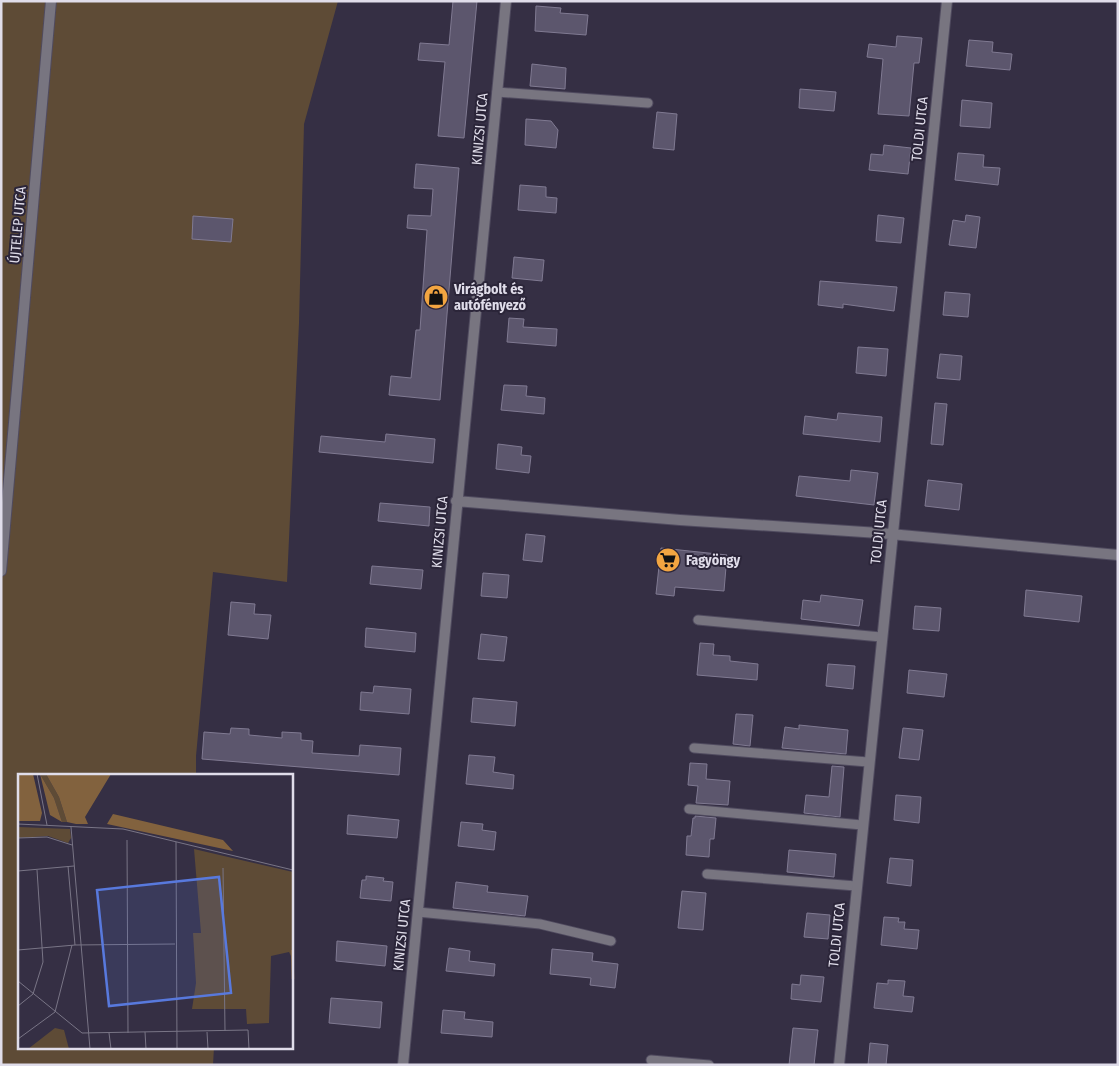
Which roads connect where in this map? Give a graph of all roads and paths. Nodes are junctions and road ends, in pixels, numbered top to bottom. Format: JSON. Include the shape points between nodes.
{"nodes":[{"id":1,"x":51,"y":1,"type":"edge"},
{"id":2,"x":506,"y":1,"type":"edge"},
{"id":3,"x":947,"y":1,"type":"edge"},
{"id":4,"x":497,"y":92,"type":"junction"},
{"id":5,"x":648,"y":103,"type":"dead end"},
{"id":6,"x":456,"y":501,"type":"junction"},
{"id":7,"x":892,"y":535,"type":"junction"},
{"id":8,"x":1118,"y":555,"type":"edge"},
{"id":9,"x":1,"y":571,"type":"edge"},
{"id":10,"x":698,"y":620,"type":"dead end"},
{"id":11,"x":881,"y":637,"type":"junction"},
{"id":12,"x":694,"y":748,"type":"dead end"},
{"id":13,"x":868,"y":762,"type":"junction"},
{"id":14,"x":689,"y":809,"type":"dead end"},
{"id":15,"x":862,"y":825,"type":"junction"},
{"id":16,"x":707,"y":874,"type":"dead end"},
{"id":17,"x":856,"y":886,"type":"junction"},
{"id":18,"x":418,"y":912,"type":"junction"},
{"id":19,"x":611,"y":941,"type":"dead end"},
{"id":20,"x":651,"y":1060,"type":"dead end"},
{"id":21,"x":403,"y":1065,"type":"edge"},
{"id":22,"x":709,"y":1065,"type":"edge"},
{"id":23,"x":839,"y":1065,"type":"edge"}],
"edges":[{"from":1,"to":9,"type":"street","name":"ÚJTELEP UTCA"},
{"from":2,"to":4,"type":"street","name":"KINIZSI UTCA"},
{"from":3,"to":7,"type":"street","name":"TOLDI UTCA"},
{"from":4,"to":5,"type":"lane"},
{"from":4,"to":6,"type":"street","name":"KINIZSI UTCA"},
{"from":6,"to":7,"type":"street"},
{"from":6,"to":18,"type":"street","name":"KINIZSI UTCA"},
{"from":7,"to":8,"type":"street"},
{"from":7,"to":11,"type":"street","name":"TOLDI UTCA"},
{"from":10,"to":11,"type":"lane"},
{"from":11,"to":13,"type":"street","name":"TOLDI UTCA"},
{"from":12,"to":13,"type":"lane"},
{"from":13,"to":15,"type":"street","name":"TOLDI UTCA"},
{"from":14,"to":15,"type":"lane"},
{"from":15,"to":17,"type":"street","name":"TOLDI UTCA"},
{"from":16,"to":17,"type":"lane"},
{"from":17,"to":23,"type":"street","name":"TOLDI UTCA"},
{"from":18,"to":19,"type":"lane","via":[[540,924]]},
{"from":18,"to":21,"type":"street","name":"KINIZSI UTCA"},
{"from":20,"to":22,"type":"lane"}]}
